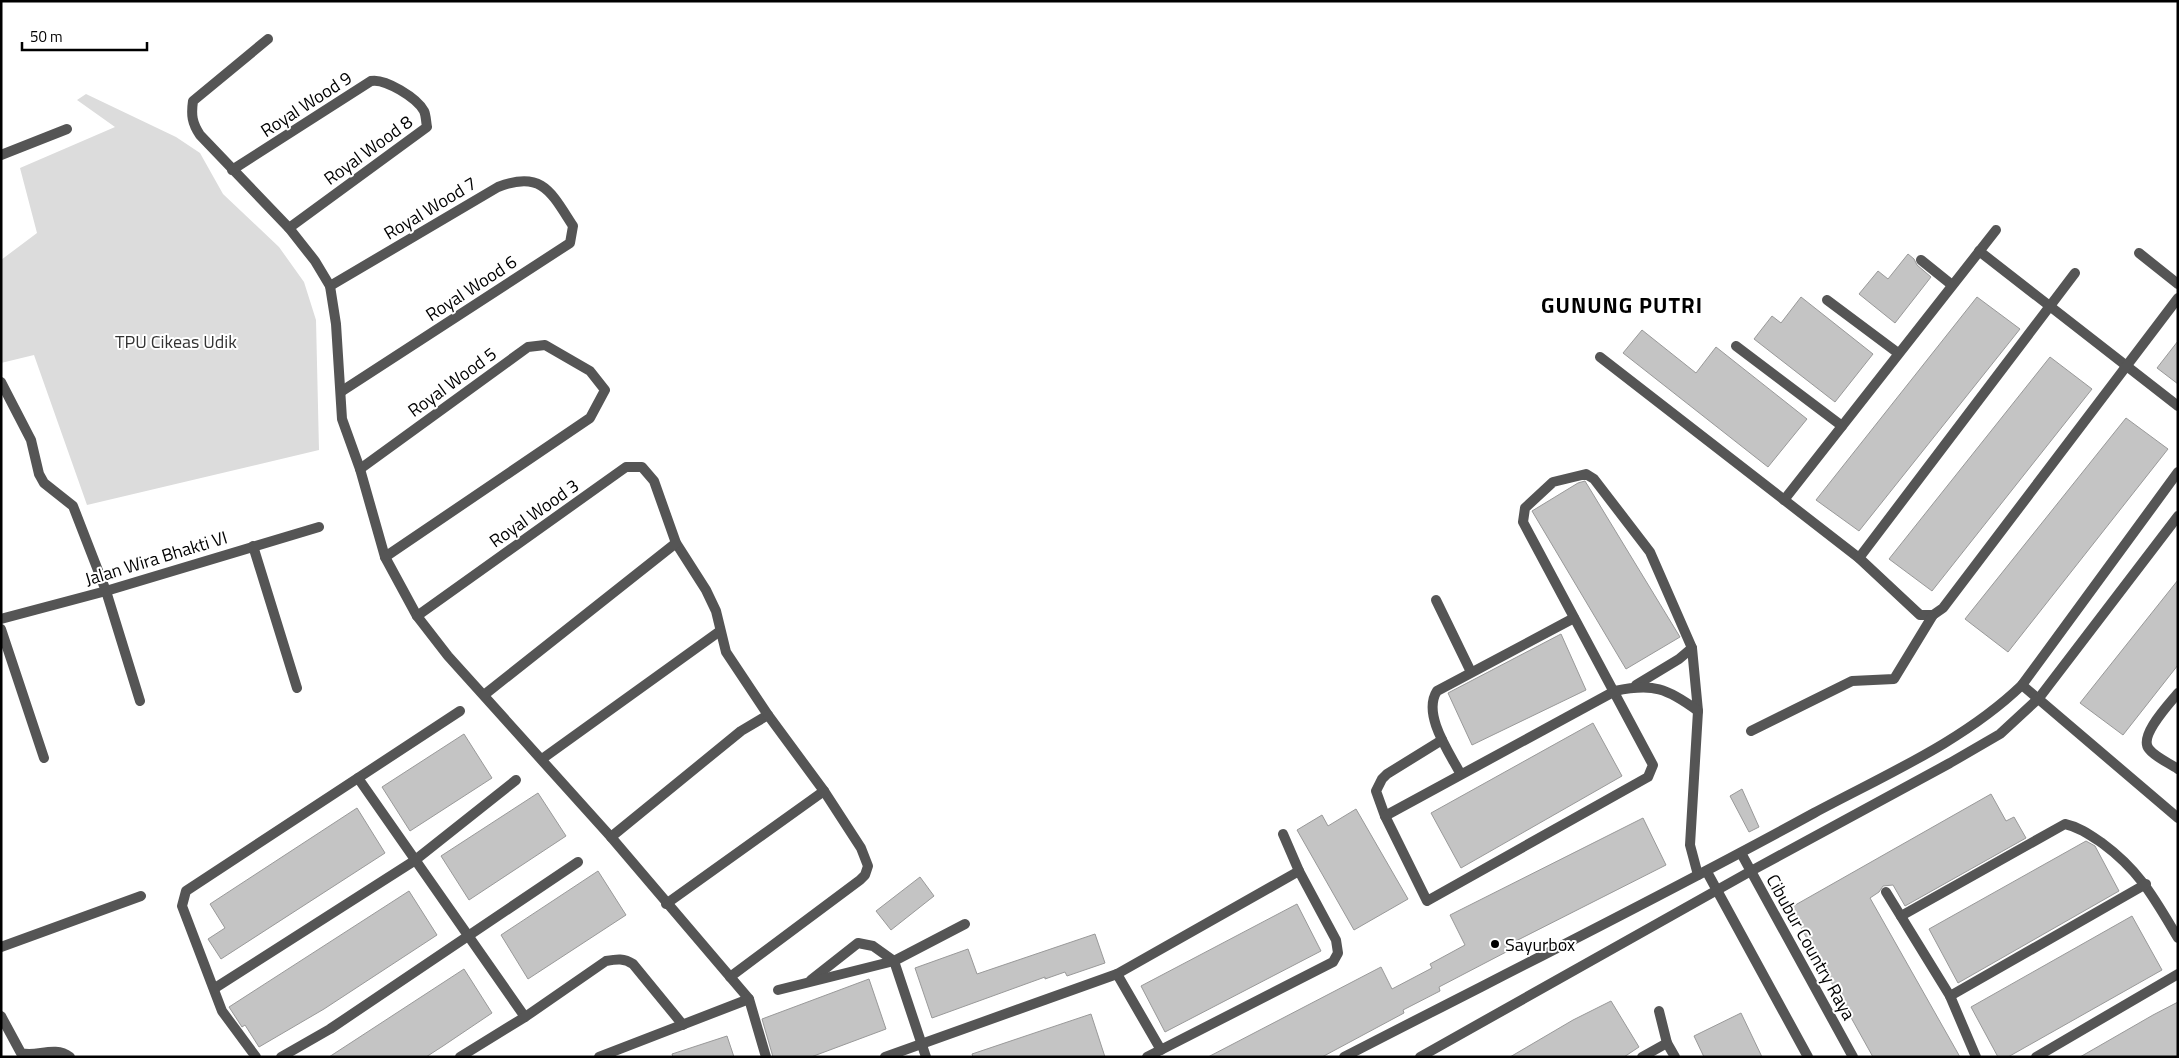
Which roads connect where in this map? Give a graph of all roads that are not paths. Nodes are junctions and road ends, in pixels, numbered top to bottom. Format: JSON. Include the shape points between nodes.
{"nodes":[{"id":1,"x":268,"y":39,"type":"dead end"},
{"id":2,"x":400,"y":89,"type":"joint"},
{"id":3,"x":67,"y":129,"type":"dead end"},
{"id":4,"x":1,"y":155,"type":"edge"},
{"id":5,"x":232,"y":170,"type":"junction"},
{"id":6,"x":551,"y":192,"type":"joint"},
{"id":7,"x":289,"y":228,"type":"junction"},
{"id":8,"x":1996,"y":230,"type":"dead end"},
{"id":9,"x":1979,"y":251,"type":"junction"},
{"id":10,"x":2139,"y":253,"type":"dead end"},
{"id":11,"x":1921,"y":260,"type":"dead end"},
{"id":12,"x":2076,"y":273,"type":"dead end"},
{"id":13,"x":2178,"y":284,"type":"edge"},
{"id":14,"x":1952,"y":285,"type":"junction"},
{"id":15,"x":330,"y":286,"type":"junction"},
{"id":16,"x":2178,"y":298,"type":"edge"},
{"id":17,"x":1828,"y":300,"type":"dead end"},
{"id":18,"x":2050,"y":307,"type":"junction"},
{"id":19,"x":1736,"y":346,"type":"dead end"},
{"id":20,"x":1898,"y":353,"type":"junction"},
{"id":21,"x":1600,"y":358,"type":"dead end"},
{"id":22,"x":2126,"y":365,"type":"junction"},
{"id":23,"x":1,"y":382,"type":"edge"},
{"id":24,"x":342,"y":391,"type":"junction"},
{"id":25,"x":2178,"y":406,"type":"edge"},
{"id":26,"x":1842,"y":426,"type":"junction"},
{"id":27,"x":360,"y":469,"type":"junction"},
{"id":28,"x":2178,"y":472,"type":"edge"},
{"id":29,"x":1784,"y":500,"type":"junction"},
{"id":30,"x":2178,"y":516,"type":"edge"},
{"id":31,"x":319,"y":527,"type":"dead end"},
{"id":32,"x":676,"y":543,"type":"junction"},
{"id":33,"x":253,"y":546,"type":"junction"},
{"id":34,"x":385,"y":558,"type":"junction"},
{"id":35,"x":1859,"y":558,"type":"junction"},
{"id":36,"x":106,"y":591,"type":"junction"},
{"id":37,"x":1436,"y":600,"type":"dead end"},
{"id":38,"x":1933,"y":615,"type":"junction"},
{"id":39,"x":417,"y":616,"type":"junction"},
{"id":40,"x":1574,"y":618,"type":"junction"},
{"id":41,"x":1,"y":619,"type":"edge"},
{"id":42,"x":1,"y":629,"type":"edge"},
{"id":43,"x":720,"y":631,"type":"junction"},
{"id":44,"x":1692,"y":648,"type":"junction"},
{"id":45,"x":1471,"y":672,"type":"junction"},
{"id":46,"x":2022,"y":685,"type":"junction"},
{"id":47,"x":1633,"y":687,"type":"junction"},
{"id":48,"x":297,"y":688,"type":"dead end"},
{"id":49,"x":1615,"y":691,"type":"junction"},
{"id":50,"x":2178,"y":693,"type":"edge"},
{"id":51,"x":484,"y":696,"type":"junction"},
{"id":52,"x":2039,"y":698,"type":"junction"},
{"id":53,"x":140,"y":701,"type":"dead end"},
{"id":54,"x":460,"y":711,"type":"dead end"},
{"id":55,"x":1698,"y":711,"type":"junction"},
{"id":56,"x":768,"y":714,"type":"junction"},
{"id":57,"x":1751,"y":731,"type":"dead end"},
{"id":58,"x":1442,"y":740,"type":"junction"},
{"id":59,"x":44,"y":758,"type":"dead end"},
{"id":60,"x":542,"y":759,"type":"junction"},
{"id":61,"x":2178,"y":769,"type":"edge"},
{"id":62,"x":1460,"y":773,"type":"junction"},
{"id":63,"x":358,"y":778,"type":"junction"},
{"id":64,"x":516,"y":780,"type":"dead end"},
{"id":65,"x":824,"y":791,"type":"junction"},
{"id":66,"x":1385,"y":816,"type":"junction"},
{"id":67,"x":2178,"y":818,"type":"edge"},
{"id":68,"x":1283,"y":834,"type":"dead end"},
{"id":69,"x":611,"y":837,"type":"junction"},
{"id":70,"x":1741,"y":853,"type":"junction"},
{"id":71,"x":414,"y":861,"type":"junction"},
{"id":72,"x":578,"y":862,"type":"dead end"},
{"id":73,"x":1299,"y":871,"type":"junction"},
{"id":74,"x":1751,"y":872,"type":"junction"},
{"id":75,"x":1702,"y":873,"type":"junction"},
{"id":76,"x":2146,"y":884,"type":"junction"},
{"id":77,"x":1716,"y":890,"type":"junction"},
{"id":78,"x":1886,"y":892,"type":"dead end"},
{"id":79,"x":141,"y":896,"type":"dead end"},
{"id":80,"x":666,"y":904,"type":"junction"},
{"id":81,"x":1901,"y":916,"type":"junction"},
{"id":82,"x":965,"y":924,"type":"dead end"},
{"id":83,"x":468,"y":936,"type":"junction"},
{"id":84,"x":2178,"y":938,"type":"edge"},
{"id":85,"x":1,"y":947,"type":"edge"},
{"id":86,"x":894,"y":961,"type":"junction"},
{"id":87,"x":1117,"y":974,"type":"junction"},
{"id":88,"x":2178,"y":974,"type":"edge"},
{"id":89,"x":730,"y":977,"type":"junction"},
{"id":90,"x":808,"y":983,"type":"junction"},
{"id":91,"x":215,"y":988,"type":"junction"},
{"id":92,"x":778,"y":990,"type":"dead end"},
{"id":93,"x":1950,"y":996,"type":"junction"},
{"id":94,"x":749,"y":999,"type":"junction"},
{"id":95,"x":1659,"y":1011,"type":"dead end"},
{"id":96,"x":1,"y":1016,"type":"edge"},
{"id":97,"x":525,"y":1017,"type":"junction"},
{"id":98,"x":683,"y":1025,"type":"junction"},
{"id":99,"x":922,"y":1043,"type":"junction"},
{"id":100,"x":1667,"y":1043,"type":"junction"},
{"id":101,"x":1161,"y":1050,"type":"junction"},
{"id":102,"x":70,"y":1057,"type":"edge"},
{"id":103,"x":256,"y":1057,"type":"edge"},
{"id":104,"x":281,"y":1057,"type":"edge"},
{"id":105,"x":460,"y":1057,"type":"edge"},
{"id":106,"x":599,"y":1057,"type":"edge"},
{"id":107,"x":766,"y":1057,"type":"edge"},
{"id":108,"x":885,"y":1057,"type":"edge"},
{"id":109,"x":926,"y":1057,"type":"edge"},
{"id":110,"x":1146,"y":1057,"type":"edge"},
{"id":111,"x":1344,"y":1057,"type":"edge"},
{"id":112,"x":1420,"y":1057,"type":"edge"},
{"id":113,"x":1642,"y":1057,"type":"edge"},
{"id":114,"x":1674,"y":1057,"type":"edge"},
{"id":115,"x":1808,"y":1057,"type":"edge"},
{"id":116,"x":1853,"y":1057,"type":"edge"},
{"id":117,"x":1976,"y":1057,"type":"edge"},
{"id":118,"x":2036,"y":1057,"type":"edge"}],
"edges":[{"from":1,"to":5,"type":"street","via":[[193,101],[193,124]]},
{"from":2,"to":5,"type":"street","name":"Royal Wood 9","via":[[378,80],[371,81]]},
{"from":2,"to":7,"type":"street","name":"Royal Wood 8","via":[[424,110],[426,126]]},
{"from":3,"to":4,"type":"street"},
{"from":5,"to":7,"type":"street"},
{"from":6,"to":15,"type":"street","name":"Royal Wood 7","via":[[534,181],[515,181],[498,187]]},
{"from":6,"to":24,"type":"street","name":"Royal Wood 6","via":[[573,226],[570,243]]},
{"from":7,"to":15,"type":"street"},
{"from":8,"to":9,"type":"street"},
{"from":9,"to":14,"type":"street"},
{"from":9,"to":18,"type":"street"},
{"from":10,"to":13,"type":"street"},
{"from":11,"to":14,"type":"street"},
{"from":12,"to":18,"type":"street"},
{"from":14,"to":20,"type":"street"},
{"from":15,"to":24,"type":"street"},
{"from":16,"to":22,"type":"street"},
{"from":17,"to":20,"type":"street"},
{"from":18,"to":22,"type":"street"},
{"from":18,"to":35,"type":"street"},
{"from":19,"to":26,"type":"street"},
{"from":20,"to":26,"type":"street"},
{"from":21,"to":29,"type":"street"},
{"from":22,"to":25,"type":"street"},
{"from":22,"to":38,"type":"street","via":[[1943,608]]},
{"from":23,"to":36,"type":"street","via":[[31,440],[39,474],[73,506]]},
{"from":24,"to":27,"type":"street","via":[[342,419]]},
{"from":26,"to":29,"type":"street"},
{"from":27,"to":34,"type":"street"},
{"from":27,"to":34,"type":"street","name":"Royal Wood 5","via":[[528,347],[545,345],[590,371],[605,390],[590,418]]},
{"from":28,"to":46,"type":"street"},
{"from":29,"to":35,"type":"street"},
{"from":30,"to":52,"type":"street"},
{"from":31,"to":33,"type":"street","name":"Jalan Wira Bhakti VI"},
{"from":32,"to":39,"type":"street","name":"Royal Wood 3","via":[[654,481],[646,470],[637,466],[626,468]]},
{"from":32,"to":43,"type":"street","via":[[706,590],[716,610]]},
{"from":32,"to":51,"type":"street"},
{"from":33,"to":36,"type":"street","name":"Jalan Wira Bhakti VI"},
{"from":33,"to":48,"type":"street"},
{"from":34,"to":39,"type":"street"},
{"from":35,"to":38,"type":"street","via":[[1920,615]]},
{"from":36,"to":41,"type":"street","name":"Jalan Wira Bhakti VI"},
{"from":36,"to":53,"type":"street"},
{"from":37,"to":45,"type":"street"},
{"from":38,"to":57,"type":"street","via":[[1894,679],[1852,681]]},
{"from":39,"to":51,"type":"street"},
{"from":40,"to":44,"type":"street","via":[[1525,527],[1523,516],[1525,508],[1553,482],[1586,474],[1594,479],[1650,552]]},
{"from":40,"to":45,"type":"street"},
{"from":40,"to":49,"type":"street"},
{"from":42,"to":59,"type":"street"},
{"from":43,"to":56,"type":"street","via":[[726,652]]},
{"from":43,"to":60,"type":"street"},
{"from":44,"to":47,"type":"street","via":[[1679,660]]},
{"from":44,"to":55,"type":"street"},
{"from":45,"to":58,"type":"street","via":[[1435,693],[1431,709]]},
{"from":46,"to":52,"type":"street"},
{"from":46,"to":70,"type":"street","via":[[1998,708],[1943,743]]},
{"from":47,"to":49,"type":"street"},
{"from":47,"to":55,"type":"street","via":[[1662,689],[1677,695]]},
{"from":49,"to":62,"type":"street"},
{"from":49,"to":66,"type":"street","via":[[1653,765],[1648,777],[1427,901]]},
{"from":50,"to":61,"type":"street","via":[[2156,720],[2147,741],[2149,750]]},
{"from":51,"to":60,"type":"street"},
{"from":52,"to":67,"type":"street"},
{"from":52,"to":74,"type":"street","via":[[2000,734]]},
{"from":54,"to":63,"type":"street"},
{"from":55,"to":75,"type":"street","via":[[1690,845]]},
{"from":56,"to":65,"type":"street"},
{"from":56,"to":69,"type":"street","via":[[741,731]]},
{"from":58,"to":62,"type":"street"},
{"from":58,"to":66,"type":"street","via":[[1382,779],[1376,792]]},
{"from":60,"to":69,"type":"street"},
{"from":62,"to":66,"type":"street"},
{"from":63,"to":71,"type":"street"},
{"from":63,"to":91,"type":"street","via":[[186,891],[182,906]]},
{"from":64,"to":71,"type":"street"},
{"from":65,"to":80,"type":"street"},
{"from":65,"to":89,"type":"street","via":[[864,855],[868,866],[865,875]]},
{"from":68,"to":73,"type":"street"},
{"from":69,"to":80,"type":"street"},
{"from":70,"to":74,"type":"street","name":"Cibubur Country Raya"},
{"from":70,"to":75,"type":"street"},
{"from":71,"to":83,"type":"street"},
{"from":71,"to":91,"type":"street"},
{"from":72,"to":83,"type":"street"},
{"from":73,"to":87,"type":"street"},
{"from":73,"to":101,"type":"street","via":[[1336,940],[1338,953],[1332,962]]},
{"from":74,"to":77,"type":"street"},
{"from":74,"to":116,"type":"street","name":"Cibubur Country Raya"},
{"from":75,"to":77,"type":"street"},
{"from":75,"to":111,"type":"street"},
{"from":76,"to":81,"type":"street","via":[[2123,859],[2082,831],[2065,824]]},
{"from":76,"to":84,"type":"street"},
{"from":76,"to":93,"type":"street"},
{"from":77,"to":112,"type":"street"},
{"from":77,"to":115,"type":"street"},
{"from":78,"to":81,"type":"street"},
{"from":79,"to":85,"type":"street"},
{"from":80,"to":89,"type":"street"},
{"from":81,"to":93,"type":"street"},
{"from":82,"to":86,"type":"street"},
{"from":83,"to":97,"type":"street"},
{"from":83,"to":104,"type":"street","via":[[330,1029]]},
{"from":86,"to":90,"type":"street"},
{"from":86,"to":90,"type":"street","via":[[873,946],[858,944]]},
{"from":86,"to":99,"type":"street"},
{"from":87,"to":99,"type":"street"},
{"from":87,"to":101,"type":"street"},
{"from":88,"to":118,"type":"street"},
{"from":89,"to":94,"type":"street"},
{"from":90,"to":92,"type":"street"},
{"from":91,"to":103,"type":"street","via":[[222,1011]]},
{"from":93,"to":117,"type":"street"},
{"from":94,"to":98,"type":"street"},
{"from":94,"to":107,"type":"street"},
{"from":95,"to":100,"type":"street"},
{"from":96,"to":102,"type":"street","via":[[21,1053],[63,1052]]},
{"from":97,"to":98,"type":"street","via":[[606,961],[619,959],[633,964]]},
{"from":97,"to":105,"type":"street"},
{"from":98,"to":106,"type":"street"},
{"from":99,"to":108,"type":"street"},
{"from":99,"to":109,"type":"street"},
{"from":100,"to":113,"type":"street"},
{"from":100,"to":114,"type":"street"},
{"from":101,"to":110,"type":"street"}]}
